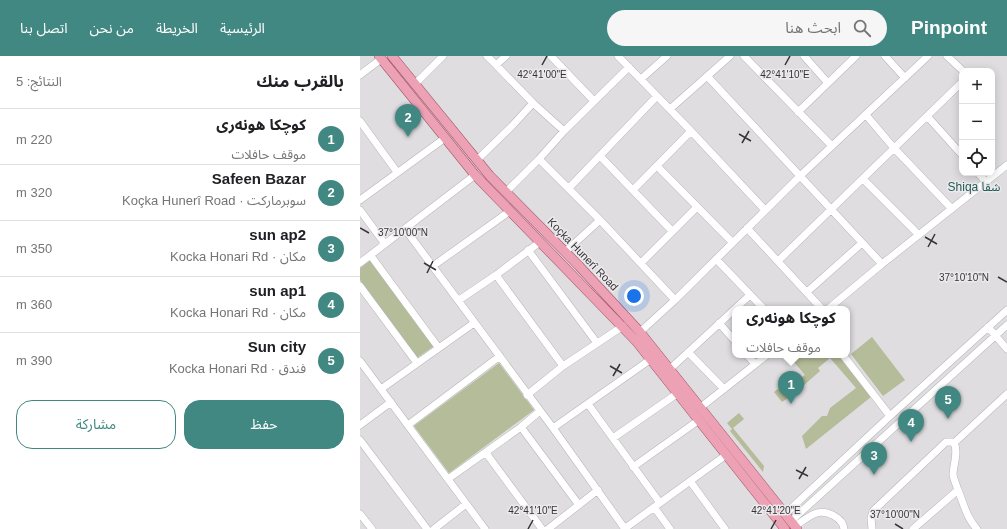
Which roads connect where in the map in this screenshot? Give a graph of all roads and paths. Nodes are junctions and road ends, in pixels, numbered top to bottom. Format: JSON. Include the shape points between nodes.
{"nodes":[{"id":1,"x":392,"y":56,"type":"edge"},
{"id":2,"x":443,"y":56,"type":"edge"},
{"id":3,"x":487,"y":56,"type":"edge"},
{"id":4,"x":506,"y":56,"type":"edge"},
{"id":5,"x":551,"y":56,"type":"edge"},
{"id":6,"x":618,"y":56,"type":"edge"},
{"id":7,"x":667,"y":56,"type":"edge"},
{"id":8,"x":730,"y":56,"type":"edge"},
{"id":9,"x":744,"y":56,"type":"edge"},
{"id":10,"x":804,"y":56,"type":"edge"},
{"id":11,"x":856,"y":56,"type":"edge"},
{"id":12,"x":885,"y":56,"type":"edge"},
{"id":13,"x":928,"y":56,"type":"edge"},
{"id":14,"x":947,"y":56,"type":"edge"},
{"id":15,"x":380,"y":57,"type":"edge"},
{"id":16,"x":496,"y":65,"type":"junction"},
{"id":17,"x":629,"y":68,"type":"junction"},
{"id":18,"x":960,"y":68,"type":"edge"},
{"id":19,"x":360,"y":74,"type":"edge"},
{"id":20,"x":707,"y":76,"type":"junction"},
{"id":21,"x":905,"y":78,"type":"junction"},
{"id":22,"x":641,"y":79,"type":"junction"},
{"id":23,"x":828,"y":83,"type":"junction"},
{"id":24,"x":415,"y":84,"type":"junction"},
{"id":25,"x":959,"y":85,"type":"edge"},
{"id":26,"x":657,"y":96,"type":"junction"},
{"id":27,"x":594,"y":101,"type":"junction"},
{"id":28,"x":533,"y":103,"type":"junction"},
{"id":29,"x":670,"y":109,"type":"junction"},
{"id":30,"x":798,"y":112,"type":"junction"},
{"id":31,"x":866,"y":115,"type":"junction"},
{"id":32,"x":927,"y":116,"type":"junction"},
{"id":33,"x":360,"y":121,"type":"edge"},
{"id":34,"x":564,"y":131,"type":"junction"},
{"id":35,"x":691,"y":131,"type":"junction"},
{"id":36,"x":445,"y":138,"type":"junction"},
{"id":37,"x":832,"y":146,"type":"junction"},
{"id":38,"x":894,"y":148,"type":"junction"},
{"id":39,"x":959,"y":152,"type":"edge"},
{"id":40,"x":600,"y":156,"type":"junction"},
{"id":41,"x":539,"y":159,"type":"junction"},
{"id":42,"x":477,"y":160,"type":"junction"},
{"id":43,"x":1007,"y":165,"type":"edge"},
{"id":44,"x":656,"y":166,"type":"junction"},
{"id":45,"x":397,"y":172,"type":"junction"},
{"id":46,"x":476,"y":175,"type":"junction"},
{"id":47,"x":800,"y":176,"type":"junction"},
{"id":48,"x":981,"y":176,"type":"edge"},
{"id":49,"x":863,"y":178,"type":"junction"},
{"id":50,"x":986,"y":182,"type":"junction"},
{"id":51,"x":569,"y":188,"type":"junction"},
{"id":52,"x":633,"y":190,"type":"junction"},
{"id":53,"x":506,"y":192,"type":"junction"},
{"id":54,"x":361,"y":197,"type":"edge"},
{"id":55,"x":696,"y":207,"type":"junction"},
{"id":56,"x":952,"y":209,"type":"junction"},
{"id":57,"x":360,"y":210,"type":"edge"},
{"id":58,"x":765,"y":210,"type":"junction"},
{"id":59,"x":831,"y":210,"type":"junction"},
{"id":60,"x":510,"y":211,"type":"junction"},
{"id":61,"x":600,"y":220,"type":"junction"},
{"id":62,"x":747,"y":228,"type":"junction"},
{"id":63,"x":405,"y":229,"type":"junction"},
{"id":64,"x":672,"y":231,"type":"junction"},
{"id":65,"x":919,"y":235,"type":"junction"},
{"id":66,"x":540,"y":242,"type":"junction"},
{"id":67,"x":732,"y":242,"type":"junction"},
{"id":68,"x":862,"y":243,"type":"junction"},
{"id":69,"x":385,"y":244,"type":"junction"},
{"id":70,"x":528,"y":250,"type":"junction"},
{"id":71,"x":565,"y":252,"type":"junction"},
{"id":72,"x":371,"y":256,"type":"junction"},
{"id":73,"x":716,"y":259,"type":"junction"},
{"id":74,"x":778,"y":261,"type":"junction"},
{"id":75,"x":360,"y":263,"type":"edge"},
{"id":76,"x":641,"y":263,"type":"junction"},
{"id":77,"x":882,"y":264,"type":"junction"},
{"id":78,"x":433,"y":266,"type":"junction"},
{"id":79,"x":578,"y":266,"type":"junction"},
{"id":80,"x":570,"y":274,"type":"junction"},
{"id":81,"x":496,"y":275,"type":"junction"},
{"id":82,"x":360,"y":286,"type":"edge"},
{"id":83,"x":807,"y":292,"type":"junction"},
{"id":84,"x":750,"y":295,"type":"junction"},
{"id":85,"x":459,"y":300,"type":"junction"},
{"id":86,"x":676,"y":300,"type":"junction"},
{"id":87,"x":738,"y":306,"type":"edge"},
{"id":88,"x":761,"y":306,"type":"edge"},
{"id":89,"x":819,"y":306,"type":"edge"},
{"id":90,"x":832,"y":306,"type":"edge"},
{"id":91,"x":1007,"y":310,"type":"edge"},
{"id":92,"x":732,"y":311,"type":"edge"},
{"id":93,"x":474,"y":323,"type":"junction"},
{"id":94,"x":719,"y":323,"type":"junction"},
{"id":95,"x":1007,"y":325,"type":"edge"},
{"id":96,"x":623,"y":326,"type":"junction"},
{"id":97,"x":988,"y":327,"type":"junction"},
{"id":98,"x":640,"y":332,"type":"junction"},
{"id":99,"x":996,"y":336,"type":"junction"},
{"id":100,"x":732,"y":338,"type":"edge"},
{"id":101,"x":597,"y":343,"type":"junction"},
{"id":102,"x":438,"y":347,"type":"junction"},
{"id":103,"x":1007,"y":349,"type":"edge"},
{"id":104,"x":688,"y":352,"type":"junction"},
{"id":105,"x":500,"y":356,"type":"junction"},
{"id":106,"x":750,"y":358,"type":"edge"},
{"id":107,"x":763,"y":358,"type":"edge"},
{"id":108,"x":845,"y":358,"type":"edge"},
{"id":109,"x":651,"y":359,"type":"junction"},
{"id":110,"x":360,"y":361,"type":"edge"},
{"id":111,"x":417,"y":363,"type":"junction"},
{"id":112,"x":755,"y":364,"type":"junction"},
{"id":113,"x":563,"y":366,"type":"junction"},
{"id":114,"x":670,"y":369,"type":"junction"},
{"id":115,"x":363,"y":371,"type":"edge"},
{"id":116,"x":724,"y":388,"type":"junction"},
{"id":117,"x":381,"y":389,"type":"junction"},
{"id":118,"x":678,"y":393,"type":"junction"},
{"id":119,"x":1007,"y":394,"type":"edge"},
{"id":120,"x":527,"y":395,"type":"junction"},
{"id":121,"x":391,"y":402,"type":"junction"},
{"id":122,"x":588,"y":404,"type":"junction"},
{"id":123,"x":701,"y":407,"type":"junction"},
{"id":124,"x":540,"y":411,"type":"junction"},
{"id":125,"x":890,"y":416,"type":"junction"},
{"id":126,"x":699,"y":420,"type":"junction"},
{"id":127,"x":360,"y":425,"type":"edge"},
{"id":128,"x":408,"y":425,"type":"junction"},
{"id":129,"x":521,"y":427,"type":"junction"},
{"id":130,"x":553,"y":428,"type":"junction"},
{"id":131,"x":613,"y":438,"type":"junction"},
{"id":132,"x":360,"y":440,"type":"edge"},
{"id":133,"x":954,"y":443,"type":"junction"},
{"id":134,"x":856,"y":447,"type":"junction"},
{"id":135,"x":486,"y":453,"type":"junction"},
{"id":136,"x":726,"y":455,"type":"junction"},
{"id":137,"x":863,"y":455,"type":"junction"},
{"id":138,"x":634,"y":467,"type":"junction"},
{"id":139,"x":448,"y":479,"type":"junction"},
{"id":140,"x":690,"y":481,"type":"junction"},
{"id":141,"x":598,"y":490,"type":"junction"},
{"id":142,"x":958,"y":490,"type":"junction"},
{"id":143,"x":466,"y":504,"type":"junction"},
{"id":144,"x":579,"y":505,"type":"junction"},
{"id":145,"x":657,"y":505,"type":"junction"},
{"id":146,"x":360,"y":514,"type":"edge"},
{"id":147,"x":792,"y":522,"type":"edge"},
{"id":148,"x":369,"y":528,"type":"edge"},
{"id":149,"x":427,"y":529,"type":"edge"},
{"id":150,"x":434,"y":529,"type":"edge"},
{"id":151,"x":485,"y":529,"type":"edge"},
{"id":152,"x":542,"y":529,"type":"edge"},
{"id":153,"x":548,"y":529,"type":"edge"},
{"id":154,"x":624,"y":529,"type":"edge"},
{"id":155,"x":670,"y":529,"type":"edge"},
{"id":156,"x":725,"y":529,"type":"edge"},
{"id":157,"x":785,"y":529,"type":"edge"},
{"id":158,"x":844,"y":529,"type":"edge"},
{"id":159,"x":872,"y":529,"type":"edge"},
{"id":160,"x":913,"y":529,"type":"edge"},
{"id":161,"x":977,"y":529,"type":"edge"}],
"edges":[{"from":1,"to":24,"type":"main road","name":"Koçka Hunerî Road"},
{"from":2,"to":24,"type":"street"},
{"from":3,"to":16,"type":"street"},
{"from":4,"to":16,"type":"street"},
{"from":5,"to":27,"type":"street"},
{"from":6,"to":17,"type":"street"},
{"from":7,"to":22,"type":"street"},
{"from":8,"to":20,"type":"street"},
{"from":9,"to":30,"type":"street"},
{"from":10,"to":23,"type":"street"},
{"from":11,"to":23,"type":"street"},
{"from":12,"to":21,"type":"street"},
{"from":13,"to":21,"type":"street"},
{"from":14,"to":18,"type":"street"},
{"from":15,"to":19,"type":"street"},
{"from":15,"to":36,"type":"main road"},
{"from":16,"to":28,"type":"street"},
{"from":17,"to":22,"type":"street"},
{"from":17,"to":27,"type":"street"},
{"from":20,"to":29,"type":"street"},
{"from":20,"to":47,"type":"street"},
{"from":21,"to":31,"type":"street"},
{"from":22,"to":26,"type":"street"},
{"from":23,"to":30,"type":"street"},
{"from":24,"to":42,"type":"main road","name":"Koçka Hunerî Road"},
{"from":25,"to":32,"type":"street"},
{"from":26,"to":29,"type":"street"},
{"from":26,"to":40,"type":"street"},
{"from":27,"to":34,"type":"street"},
{"from":28,"to":34,"type":"street"},
{"from":28,"to":42,"type":"street"},
{"from":29,"to":35,"type":"street"},
{"from":30,"to":37,"type":"street"},
{"from":31,"to":37,"type":"street"},
{"from":31,"to":38,"type":"street"},
{"from":32,"to":38,"type":"street"},
{"from":32,"to":39,"type":"street"},
{"from":33,"to":45,"type":"street"},
{"from":34,"to":41,"type":"street"},
{"from":35,"to":44,"type":"street"},
{"from":35,"to":58,"type":"street"},
{"from":36,"to":45,"type":"street"},
{"from":36,"to":46,"type":"main road"},
{"from":37,"to":47,"type":"street"},
{"from":38,"to":49,"type":"street"},
{"from":38,"to":56,"type":"street"},
{"from":40,"to":51,"type":"street"},
{"from":40,"to":52,"type":"street"},
{"from":41,"to":51,"type":"street"},
{"from":41,"to":53,"type":"street"},
{"from":42,"to":53,"type":"main road","name":"Koçka Hunerî Road"},
{"from":43,"to":50,"type":"street"},
{"from":44,"to":52,"type":"street"},
{"from":44,"to":55,"type":"street"},
{"from":45,"to":54,"type":"street"},
{"from":46,"to":60,"type":"main road"},
{"from":46,"to":63,"type":"street"},
{"from":47,"to":58,"type":"street"},
{"from":47,"to":59,"type":"street"},
{"from":48,"to":50,"type":"street"},
{"from":49,"to":59,"type":"street"},
{"from":49,"to":65,"type":"street"},
{"from":50,"to":56,"type":"street"},
{"from":51,"to":61,"type":"street"},
{"from":52,"to":64,"type":"street"},
{"from":53,"to":71,"type":"main road","name":"Koçka Hunerî Road"},
{"from":55,"to":64,"type":"street"},
{"from":55,"to":67,"type":"street"},
{"from":56,"to":65,"type":"street"},
{"from":57,"to":69,"type":"street"},
{"from":58,"to":62,"type":"street"},
{"from":59,"to":68,"type":"street"},
{"from":59,"to":74,"type":"street"},
{"from":60,"to":66,"type":"main road"},
{"from":60,"to":78,"type":"street"},
{"from":61,"to":71,"type":"street"},
{"from":61,"to":76,"type":"street"},
{"from":62,"to":67,"type":"street"},
{"from":62,"to":74,"type":"street"},
{"from":63,"to":69,"type":"street"},
{"from":63,"to":78,"type":"street"},
{"from":64,"to":76,"type":"street"},
{"from":65,"to":77,"type":"street"},
{"from":66,"to":70,"type":"street"},
{"from":66,"to":80,"type":"main road"},
{"from":67,"to":73,"type":"street"},
{"from":68,"to":77,"type":"street"},
{"from":68,"to":83,"type":"street"},
{"from":69,"to":72,"type":"street"},
{"from":70,"to":81,"type":"street"},
{"from":70,"to":101,"type":"street"},
{"from":71,"to":79,"type":"main road","name":"Koçka Hunerî Road"},
{"from":72,"to":75,"type":"street"},
{"from":72,"to":102,"type":"street"},
{"from":73,"to":84,"type":"street"},
{"from":73,"to":86,"type":"street"},
{"from":74,"to":83,"type":"street"},
{"from":76,"to":86,"type":"street"},
{"from":77,"to":90,"type":"street"},
{"from":78,"to":85,"type":"street"},
{"from":79,"to":80,"type":"main road"},
{"from":79,"to":98,"type":"main road","name":"Koçka Hunerî Road"},
{"from":80,"to":96,"type":"main road"},
{"from":81,"to":85,"type":"street"},
{"from":81,"to":113,"type":"street"},
{"from":82,"to":111,"type":"street"},
{"from":83,"to":89,"type":"street"},
{"from":84,"to":87,"type":"street"},
{"from":84,"to":88,"type":"street"},
{"from":85,"to":93,"type":"street"},
{"from":86,"to":98,"type":"street"},
{"from":91,"to":97,"type":"street"},
{"from":92,"to":94,"type":"street"},
{"from":93,"to":102,"type":"street"},
{"from":93,"to":105,"type":"street"},
{"from":94,"to":100,"type":"street"},
{"from":94,"to":104,"type":"street"},
{"from":95,"to":99,"type":"street"},
{"from":96,"to":101,"type":"street"},
{"from":96,"to":109,"type":"main road"},
{"from":97,"to":99,"type":"street"},
{"from":97,"to":125,"type":"street"},
{"from":98,"to":114,"type":"main road","name":"Koçka Hunerî Road"},
{"from":99,"to":103,"type":"street"},
{"from":99,"to":137,"type":"street"},
{"from":101,"to":113,"type":"street"},
{"from":102,"to":111,"type":"street"},
{"from":104,"to":114,"type":"street"},
{"from":104,"to":116,"type":"street"},
{"from":105,"to":120,"type":"street"},
{"from":105,"to":128,"type":"street"},
{"from":106,"to":112,"type":"street"},
{"from":107,"to":112,"type":"street"},
{"from":108,"to":125,"type":"street"},
{"from":109,"to":118,"type":"main road"},
{"from":109,"to":122,"type":"street"},
{"from":110,"to":115,"type":"street"},
{"from":111,"to":117,"type":"street"},
{"from":112,"to":116,"type":"street"},
{"from":113,"to":120,"type":"street"},
{"from":114,"to":123,"type":"main road","name":"Koçka Hunerî Road"},
{"from":115,"to":117,"type":"street"},
{"from":116,"to":123,"type":"street"},
{"from":117,"to":121,"type":"street"},
{"from":118,"to":126,"type":"main road"},
{"from":118,"to":131,"type":"street"},
{"from":119,"to":133,"type":"street"},
{"from":120,"to":124,"type":"street"},
{"from":121,"to":127,"type":"street"},
{"from":121,"to":128,"type":"street"},
{"from":122,"to":130,"type":"street"},
{"from":122,"to":131,"type":"street"},
{"from":123,"to":147,"type":"main road","name":"Koçka Hunerî Road"},
{"from":124,"to":129,"type":"street"},
{"from":124,"to":130,"type":"street"},
{"from":125,"to":134,"type":"street"},
{"from":126,"to":136,"type":"main road"},
{"from":126,"to":138,"type":"street"},
{"from":128,"to":139,"type":"street"},
{"from":129,"to":135,"type":"street"},
{"from":129,"to":144,"type":"street"},
{"from":130,"to":141,"type":"street"},
{"from":131,"to":138,"type":"street"},
{"from":132,"to":149,"type":"street"},
{"from":133,"to":142,"type":"street","via":[[956,448],[953,475]]},
{"from":133,"to":159,"type":"street","via":[[946,442],[875,509],[871,515]]},
{"from":134,"to":137,"type":"street"},
{"from":134,"to":147,"type":"street"},
{"from":135,"to":139,"type":"street"},
{"from":135,"to":152,"type":"street"},
{"from":136,"to":140,"type":"street"},
{"from":136,"to":157,"type":"main road"},
{"from":137,"to":147,"type":"street"},
{"from":138,"to":145,"type":"street"},
{"from":139,"to":143,"type":"street"},
{"from":140,"to":145,"type":"street"},
{"from":140,"to":156,"type":"street"},
{"from":141,"to":144,"type":"street"},
{"from":141,"to":154,"type":"street"},
{"from":142,"to":160,"type":"street"},
{"from":142,"to":161,"type":"street","via":[[964,510]]},
{"from":143,"to":150,"type":"street"},
{"from":143,"to":151,"type":"street"},
{"from":144,"to":153,"type":"street"},
{"from":145,"to":154,"type":"street"},
{"from":145,"to":155,"type":"street"},
{"from":146,"to":148,"type":"street"},
{"from":147,"to":158,"type":"street","via":[[817,512],[838,518]]}]}
